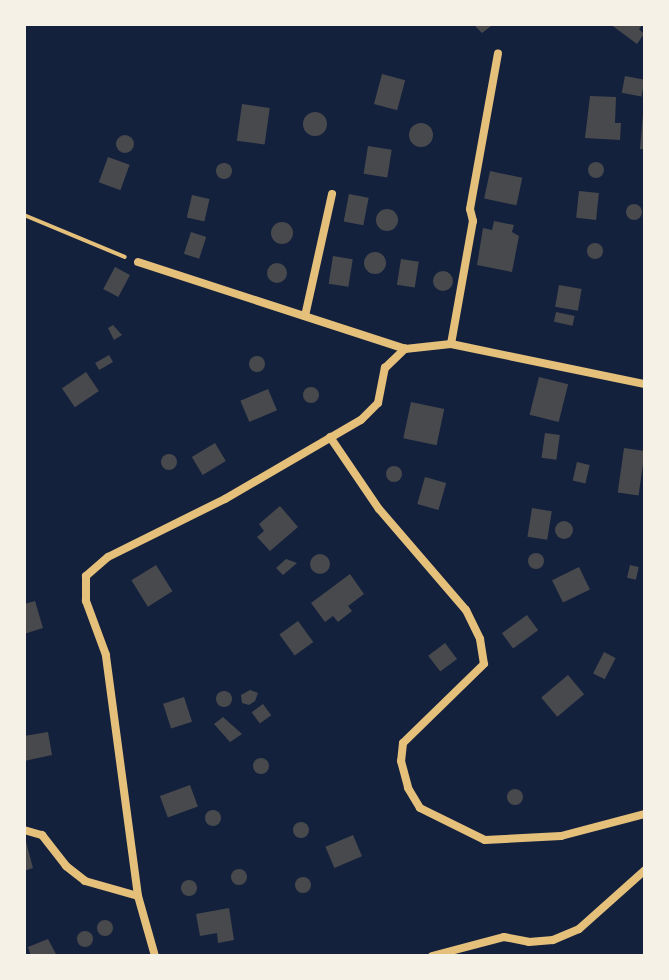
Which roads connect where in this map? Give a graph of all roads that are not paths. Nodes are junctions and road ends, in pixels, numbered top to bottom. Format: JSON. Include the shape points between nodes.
{"nodes":[{"id":1,"x":498,"y":53,"type":"dead end"},
{"id":2,"x":332,"y":194,"type":"dead end"},
{"id":3,"x":138,"y":262,"type":"road end"},
{"id":4,"x":305,"y":316,"type":"junction"},
{"id":5,"x":451,"y":344,"type":"junction"},
{"id":6,"x":405,"y":349,"type":"junction"},
{"id":7,"x":645,"y":384,"type":"edge"},
{"id":8,"x":330,"y":437,"type":"junction"},
{"id":9,"x":645,"y":814,"type":"edge"},
{"id":10,"x":24,"y":830,"type":"edge"},
{"id":11,"x":645,"y":870,"type":"edge"},
{"id":12,"x":138,"y":896,"type":"junction"},
{"id":13,"x":155,"y":956,"type":"edge"},
{"id":14,"x":432,"y":956,"type":"edge"}],
"edges":[{"from":1,"to":5,"type":"street"},
{"from":2,"to":4,"type":"street"},
{"from":3,"to":4,"type":"street"},
{"from":4,"to":6,"type":"street"},
{"from":5,"to":6,"type":"street"},
{"from":5,"to":7,"type":"street"},
{"from":6,"to":8,"type":"street","via":[[385,368],[378,403],[361,420]]},
{"from":8,"to":9,"type":"street","via":[[379,509],[466,610],[480,639],[484,664],[403,743],[408,788],[420,808],[485,840],[561,836]]},
{"from":8,"to":12,"type":"street","via":[[225,499],[108,557],[86,576],[86,601],[106,655]]},
{"from":10,"to":12,"type":"street","via":[[42,835],[85,881]]},
{"from":11,"to":14,"type":"street","via":[[579,929],[553,940],[504,937]]},
{"from":12,"to":13,"type":"street"}]}
